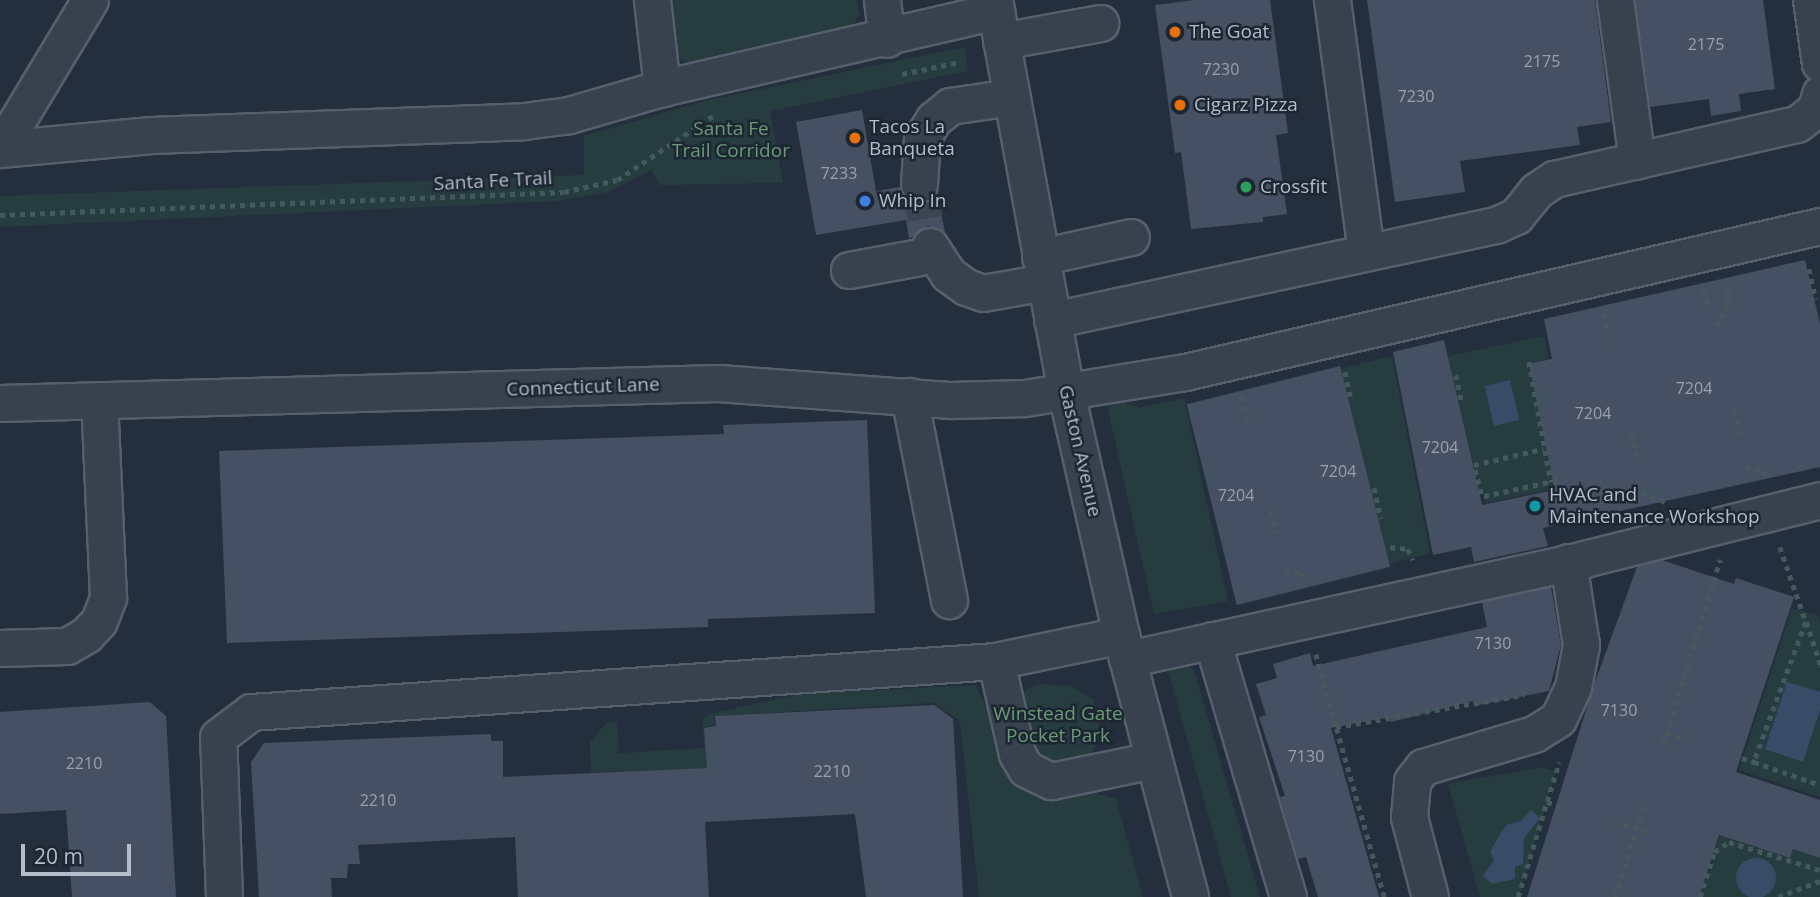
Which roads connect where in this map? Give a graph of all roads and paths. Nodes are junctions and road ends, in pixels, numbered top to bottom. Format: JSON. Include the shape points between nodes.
{"nodes":[{"id":1,"x":90,"y":0,"type":"edge"},
{"id":2,"x":652,"y":0,"type":"edge"},
{"id":3,"x":882,"y":0,"type":"edge"},
{"id":4,"x":1332,"y":0,"type":"edge"},
{"id":5,"x":1615,"y":0,"type":"edge"},
{"id":6,"x":1811,"y":0,"type":"edge"},
{"id":7,"x":997,"y":17,"type":"edge"},
{"id":8,"x":1100,"y":23,"type":"dead end"},
{"id":9,"x":887,"y":39,"type":"junction"},
{"id":10,"x":960,"y":62,"type":"dead end"},
{"id":11,"x":1820,"y":63,"type":"edge"},
{"id":12,"x":894,"y":75,"type":"dead end"},
{"id":13,"x":662,"y":88,"type":"junction"},
{"id":14,"x":1820,"y":94,"type":"edge"},
{"id":15,"x":1011,"y":97,"type":"junction"},
{"id":16,"x":723,"y":112,"type":"dead end"},
{"id":17,"x":0,"y":149,"type":"edge"},
{"id":18,"x":1637,"y":161,"type":"junction"},
{"id":19,"x":919,"y":184,"type":"tunnel mouth"},
{"id":20,"x":0,"y":215,"type":"edge"},
{"id":21,"x":1820,"y":226,"type":"edge"},
{"id":22,"x":1131,"y":237,"type":"dead end"},
{"id":23,"x":1718,"y":249,"type":"junction"},
{"id":24,"x":1366,"y":252,"type":"junction"},
{"id":25,"x":1043,"y":269,"type":"junction"},
{"id":26,"x":1809,"y":269,"type":"dead end"},
{"id":27,"x":849,"y":270,"type":"dead end"},
{"id":28,"x":1712,"y":287,"type":"dead end"},
{"id":29,"x":1816,"y":299,"type":"dead end"},
{"id":30,"x":1709,"y":308,"type":"dead end"},
{"id":31,"x":1603,"y":314,"type":"dead end"},
{"id":32,"x":1052,"y":320,"type":"junction"},
{"id":33,"x":1716,"y":326,"type":"dead end"},
{"id":34,"x":1610,"y":344,"type":"dead end"},
{"id":35,"x":1529,"y":362,"type":"dead end"},
{"id":36,"x":1344,"y":369,"type":"dead end"},
{"id":37,"x":1455,"y":375,"type":"dead end"},
{"id":38,"x":1065,"y":388,"type":"junction"},
{"id":39,"x":1241,"y":393,"type":"dead end"},
{"id":40,"x":909,"y":396,"type":"junction"},
{"id":41,"x":1352,"y":399,"type":"dead end"},
{"id":42,"x":99,"y":400,"type":"junction"},
{"id":43,"x":0,"y":403,"type":"edge"},
{"id":44,"x":1462,"y":404,"type":"dead end"},
{"id":45,"x":1734,"y":410,"type":"dead end"},
{"id":46,"x":1248,"y":422,"type":"dead end"},
{"id":47,"x":1631,"y":433,"type":"dead end"},
{"id":48,"x":1742,"y":439,"type":"dead end"},
{"id":49,"x":1543,"y":449,"type":"junction"},
{"id":50,"x":1638,"y":462,"type":"dead end"},
{"id":51,"x":1563,"y":479,"type":"dead end"},
{"id":52,"x":1551,"y":482,"type":"junction"},
{"id":53,"x":1374,"y":488,"type":"dead end"},
{"id":54,"x":1820,"y":500,"type":"edge"},
{"id":55,"x":1271,"y":511,"type":"dead end"},
{"id":56,"x":1767,"y":511,"type":"junction"},
{"id":57,"x":1381,"y":517,"type":"dead end"},
{"id":58,"x":1733,"y":519,"type":"junction"},
{"id":59,"x":1276,"y":533,"type":"dead end"},
{"id":60,"x":1390,"y":547,"type":"dead end"},
{"id":61,"x":1568,"y":562,"type":"junction"},
{"id":62,"x":1416,"y":570,"type":"dead end"},
{"id":63,"x":949,"y":600,"type":"dead end"},
{"id":64,"x":1315,"y":618,"type":"junction"},
{"id":65,"x":1807,"y":622,"type":"junction"},
{"id":66,"x":1212,"y":640,"type":"junction"},
{"id":67,"x":1124,"y":647,"type":"junction"},
{"id":68,"x":0,"y":648,"type":"edge"},
{"id":69,"x":996,"y":661,"type":"junction"},
{"id":70,"x":1820,"y":665,"type":"edge"},
{"id":71,"x":1336,"y":727,"type":"dead end"},
{"id":72,"x":1666,"y":733,"type":"junction"},
{"id":73,"x":1682,"y":738,"type":"dead end"},
{"id":74,"x":1663,"y":744,"type":"dead end"},
{"id":75,"x":1742,"y":758,"type":"dead end"},
{"id":76,"x":1153,"y":760,"type":"junction"},
{"id":77,"x":1754,"y":762,"type":"junction"},
{"id":78,"x":1820,"y":785,"type":"edge"},
{"id":79,"x":1643,"y":807,"type":"dead end"},
{"id":80,"x":1567,"y":808,"type":"dead end"},
{"id":81,"x":1614,"y":822,"type":"dead end"},
{"id":82,"x":1636,"y":829,"type":"junction"},
{"id":83,"x":1647,"y":832,"type":"dead end"},
{"id":84,"x":1820,"y":870,"type":"edge"},
{"id":85,"x":1820,"y":881,"type":"edge"},
{"id":86,"x":225,"y":897,"type":"edge"},
{"id":87,"x":1190,"y":897,"type":"edge"},
{"id":88,"x":1288,"y":897,"type":"edge"},
{"id":89,"x":1430,"y":897,"type":"edge"},
{"id":90,"x":1518,"y":897,"type":"edge"},
{"id":91,"x":1615,"y":897,"type":"edge"},
{"id":92,"x":1699,"y":897,"type":"edge"},
{"id":93,"x":1778,"y":897,"type":"edge"}],
"edges":[{"from":1,"to":17,"type":"street"},
{"from":2,"to":13,"type":"street"},
{"from":3,"to":9,"type":"street"},
{"from":4,"to":24,"type":"street"},
{"from":5,"to":18,"type":"street"},
{"from":6,"to":11,"type":"street"},
{"from":7,"to":8,"type":"street"},
{"from":7,"to":9,"type":"street"},
{"from":7,"to":15,"type":"street","name":"Gaston Avenue"},
{"from":9,"to":13,"type":"street"},
{"from":10,"to":12,"type":"path"},
{"from":13,"to":17,"type":"street","via":[[569,115],[524,121],[151,135]]},
{"from":14,"to":18,"type":"street","via":[[1816,109],[1797,124]]},
{"from":15,"to":19,"type":"street","via":[[950,106],[934,119],[922,138]]},
{"from":15,"to":25,"type":"street","name":"Gaston Avenue"},
{"from":16,"to":20,"type":"path","name":"Santa Fe Trail","via":[[690,128],[617,180],[564,192]]},
{"from":18,"to":24,"type":"street","via":[[1554,179],[1536,191],[1516,215],[1496,225]]},
{"from":21,"to":23,"type":"street","name":"Connecticut Lane"},
{"from":22,"to":25,"type":"street"},
{"from":23,"to":33,"type":"path","via":[[1730,298]]},
{"from":23,"to":38,"type":"street","name":"Connecticut Lane","via":[[1185,372]]},
{"from":24,"to":32,"type":"street"},
{"from":25,"to":27,"type":"street","via":[[984,293],[947,274],[930,250]]},
{"from":25,"to":32,"type":"street","name":"Gaston Avenue"},
{"from":26,"to":29,"type":"path"},
{"from":28,"to":30,"type":"path","via":[[1704,289]]},
{"from":31,"to":34,"type":"path"},
{"from":32,"to":38,"type":"street","name":"Gaston Avenue"},
{"from":35,"to":49,"type":"path"},
{"from":36,"to":41,"type":"path"},
{"from":37,"to":44,"type":"path"},
{"from":38,"to":40,"type":"street","name":"Connecticut Lane","via":[[982,401]]},
{"from":38,"to":67,"type":"street","name":"Gaston Avenue"},
{"from":39,"to":46,"type":"path"},
{"from":40,"to":42,"type":"street","name":"Connecticut Lane","via":[[719,383]]},
{"from":40,"to":63,"type":"street"},
{"from":42,"to":43,"type":"street","name":"Connecticut Lane"},
{"from":42,"to":68,"type":"street","via":[[108,597],[99,621],[67,646]]},
{"from":45,"to":48,"type":"path"},
{"from":47,"to":50,"type":"path"},
{"from":49,"to":52,"type":"path"},
{"from":49,"to":52,"type":"path","via":[[1474,465],[1482,495]]},
{"from":51,"to":52,"type":"path"},
{"from":53,"to":57,"type":"path"},
{"from":54,"to":56,"type":"street"},
{"from":55,"to":59,"type":"path"},
{"from":56,"to":58,"type":"street"},
{"from":56,"to":65,"type":"path"},
{"from":58,"to":61,"type":"street"},
{"from":58,"to":72,"type":"path"},
{"from":60,"to":62,"type":"path","via":[[1408,549]]},
{"from":61,"to":64,"type":"street"},
{"from":61,"to":89,"type":"street","via":[[1581,645],[1573,687],[1558,719],[1543,731],[1423,766],[1412,781],[1409,817]]},
{"from":64,"to":66,"type":"street"},
{"from":64,"to":71,"type":"path","via":[[1324,646],[1314,648]]},
{"from":65,"to":70,"type":"path"},
{"from":65,"to":77,"type":"path"},
{"from":66,"to":67,"type":"street"},
{"from":66,"to":88,"type":"street"},
{"from":67,"to":69,"type":"street"},
{"from":67,"to":76,"type":"street","name":"Gaston Avenue"},
{"from":69,"to":76,"type":"street","via":[[1017,754],[1039,779],[1051,781]]},
{"from":69,"to":86,"type":"street","via":[[251,712],[218,737]]},
{"from":72,"to":73,"type":"path"},
{"from":72,"to":74,"type":"path"},
{"from":75,"to":77,"type":"path"},
{"from":76,"to":87,"type":"street","name":"Gaston Avenue"},
{"from":77,"to":78,"type":"path"},
{"from":79,"to":82,"type":"path"},
{"from":80,"to":90,"type":"path","via":[[1546,802]]},
{"from":81,"to":82,"type":"path"},
{"from":82,"to":83,"type":"path"},
{"from":82,"to":91,"type":"path"},
{"from":84,"to":92,"type":"path","via":[[1729,842],[1714,852]]},
{"from":85,"to":93,"type":"path"}]}
